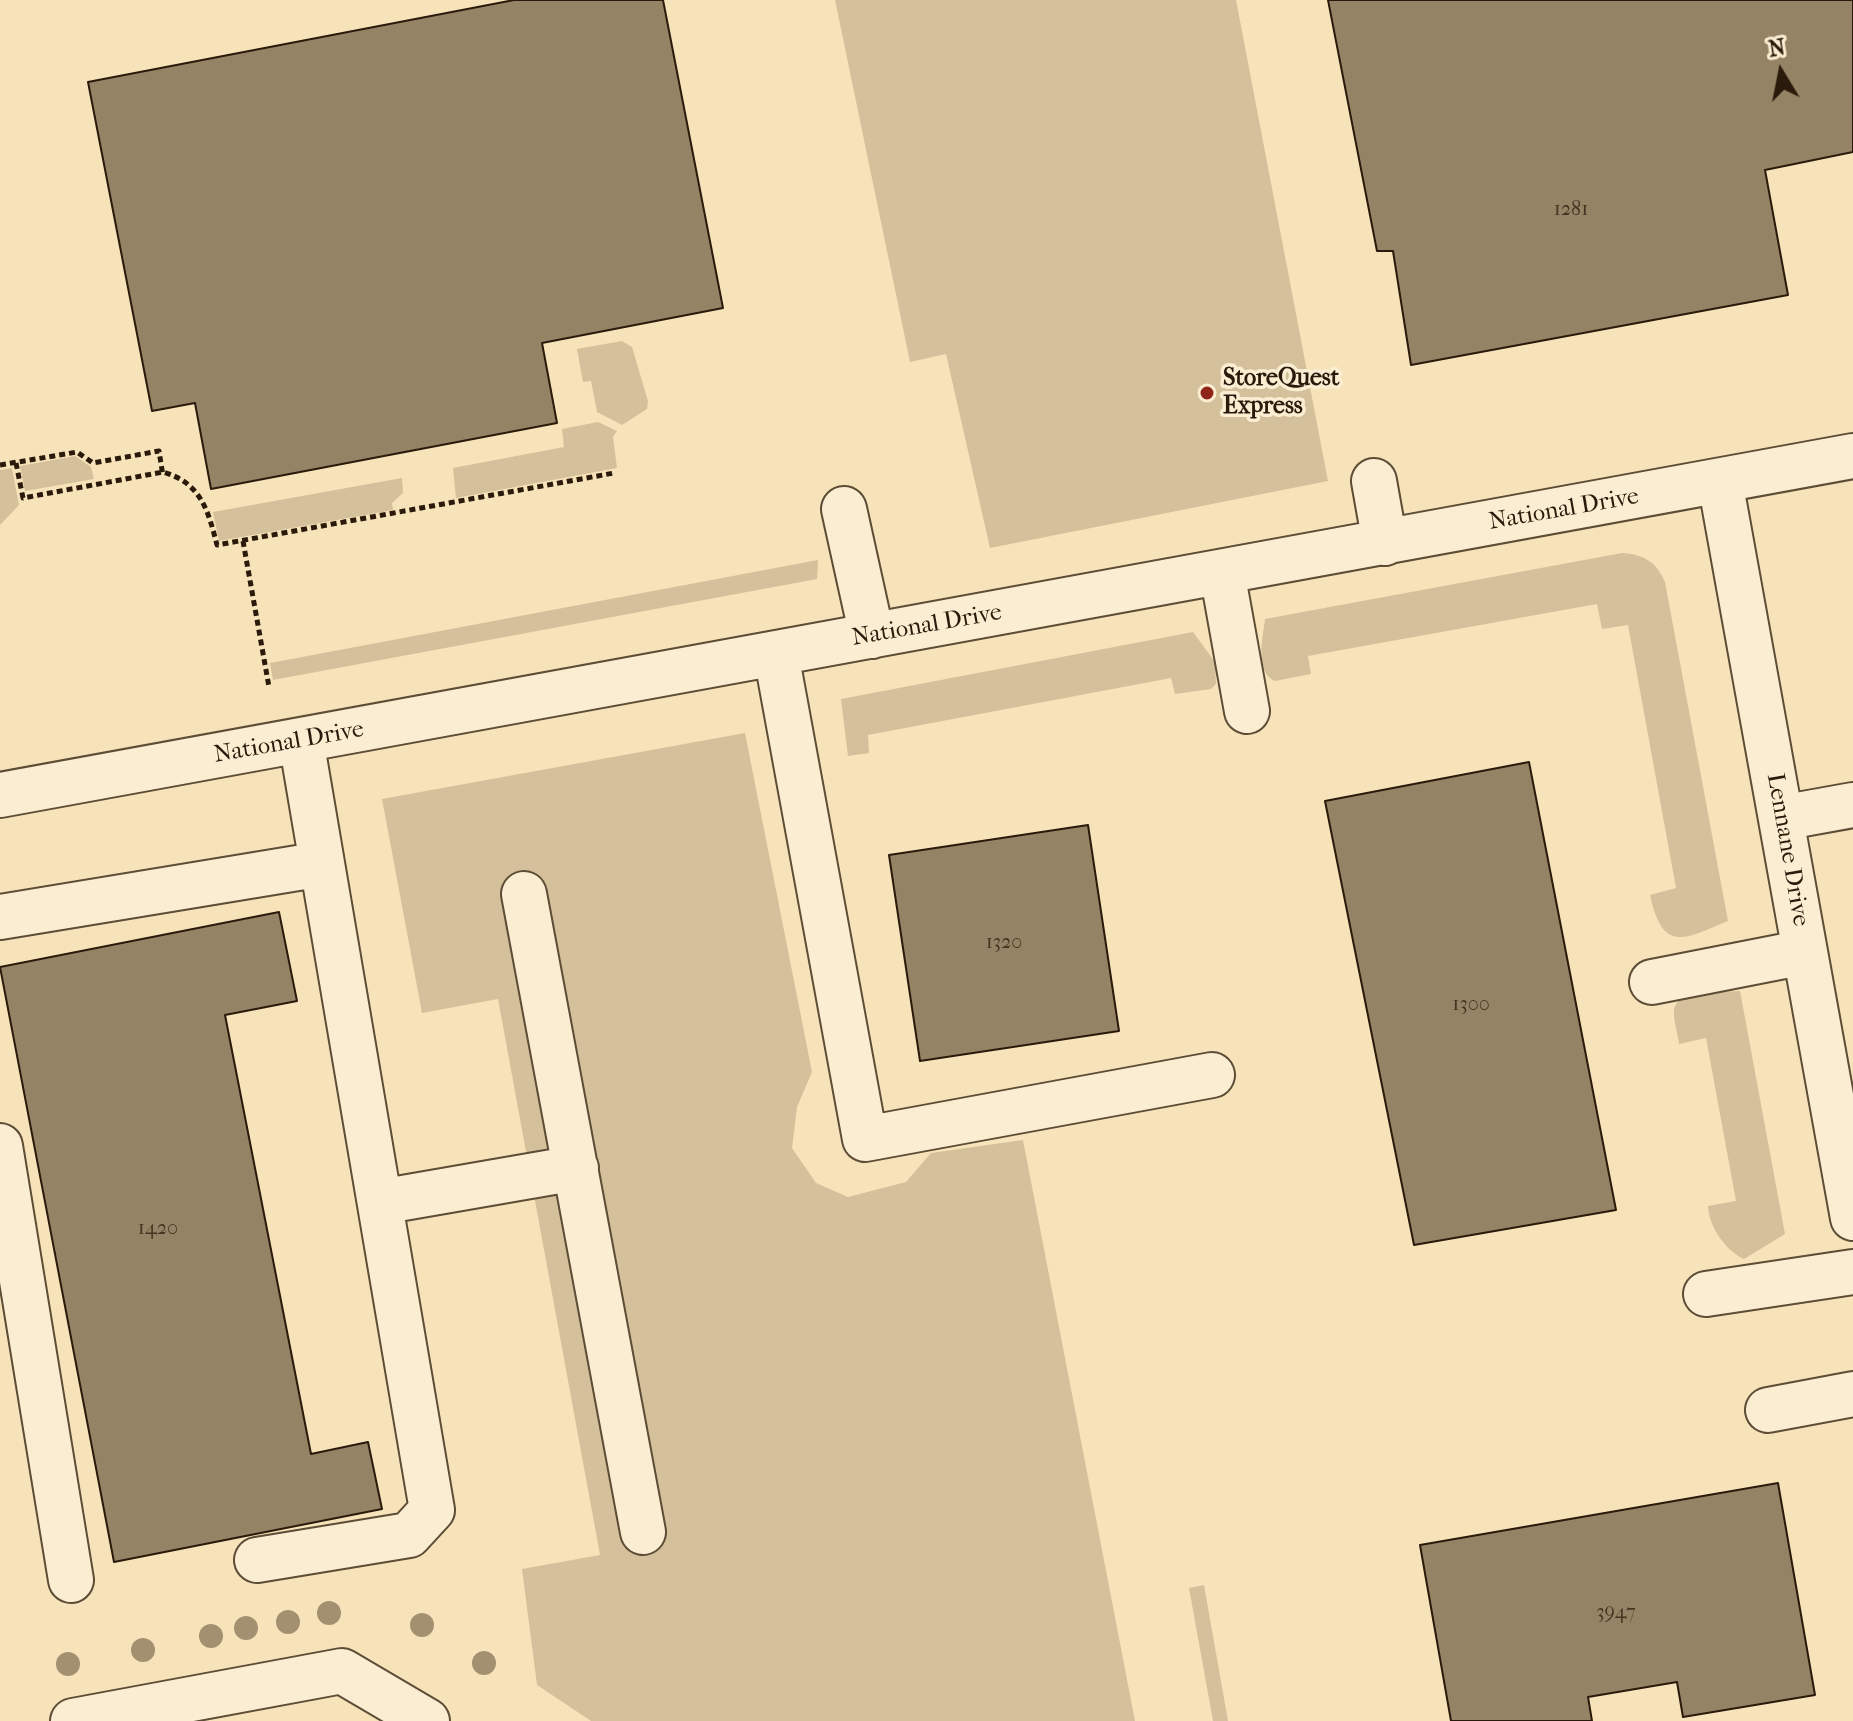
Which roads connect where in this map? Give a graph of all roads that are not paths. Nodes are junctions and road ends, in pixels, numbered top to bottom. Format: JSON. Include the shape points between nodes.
{"nodes":[{"id":1,"x":1853,"y":456,"type":"edge"},
{"id":2,"x":1374,"y":481,"type":"dead end"},
{"id":3,"x":1720,"y":481,"type":"junction"},
{"id":4,"x":844,"y":509,"type":"dead end"},
{"id":5,"x":1385,"y":543,"type":"junction"},
{"id":6,"x":1222,"y":572,"type":"junction"},
{"id":7,"x":872,"y":636,"type":"junction"},
{"id":8,"x":776,"y":654,"type":"junction"},
{"id":9,"x":1247,"y":711,"type":"dead end"},
{"id":10,"x":301,"y":740,"type":"junction"},
{"id":11,"x":0,"y":795,"type":"edge"},
{"id":12,"x":1853,"y":805,"type":"edge"},
{"id":13,"x":1781,"y":818,"type":"junction"},
{"id":14,"x":322,"y":864,"type":"junction"},
{"id":15,"x":524,"y":894,"type":"dead end"},
{"id":16,"x":0,"y":917,"type":"edge"},
{"id":17,"x":1805,"y":952,"type":"junction"},
{"id":18,"x":1652,"y":982,"type":"dead end"},
{"id":19,"x":1212,"y":1075,"type":"dead end"},
{"id":20,"x":0,"y":1146,"type":"edge"},
{"id":21,"x":576,"y":1168,"type":"junction"},
{"id":22,"x":380,"y":1202,"type":"junction"},
{"id":23,"x":1853,"y":1218,"type":"edge"},
{"id":24,"x":1853,"y":1272,"type":"edge"},
{"id":25,"x":1706,"y":1294,"type":"dead end"},
{"id":26,"x":1853,"y":1394,"type":"edge"},
{"id":27,"x":1768,"y":1410,"type":"dead end"},
{"id":28,"x":643,"y":1532,"type":"dead end"},
{"id":29,"x":257,"y":1560,"type":"dead end"},
{"id":30,"x":71,"y":1580,"type":"dead end"},
{"id":31,"x":73,"y":1721,"type":"edge"},
{"id":32,"x":427,"y":1721,"type":"edge"}],
"edges":[{"from":1,"to":3,"type":"street","name":"National Drive"},
{"from":2,"to":5,"type":"street"},
{"from":3,"to":5,"type":"street","name":"National Drive"},
{"from":3,"to":13,"type":"street","name":"Lennane Drive"},
{"from":4,"to":7,"type":"street"},
{"from":5,"to":6,"type":"street","name":"National Drive"},
{"from":6,"to":7,"type":"street","name":"National Drive"},
{"from":6,"to":9,"type":"street"},
{"from":7,"to":8,"type":"street","name":"National Drive"},
{"from":8,"to":10,"type":"street","name":"National Drive"},
{"from":8,"to":19,"type":"street","via":[[865,1139]]},
{"from":10,"to":11,"type":"street","name":"National Drive"},
{"from":10,"to":14,"type":"street"},
{"from":12,"to":13,"type":"street"},
{"from":13,"to":17,"type":"street","name":"Lennane Drive"},
{"from":14,"to":16,"type":"street"},
{"from":14,"to":22,"type":"street"},
{"from":15,"to":21,"type":"street"},
{"from":17,"to":18,"type":"street"},
{"from":17,"to":23,"type":"street","name":"Lennane Drive"},
{"from":20,"to":30,"type":"street"},
{"from":21,"to":22,"type":"street"},
{"from":21,"to":28,"type":"street"},
{"from":22,"to":29,"type":"street","via":[[432,1510],[409,1535]]},
{"from":24,"to":25,"type":"street"},
{"from":26,"to":27,"type":"street"},
{"from":31,"to":32,"type":"street","via":[[342,1671]]}]}
